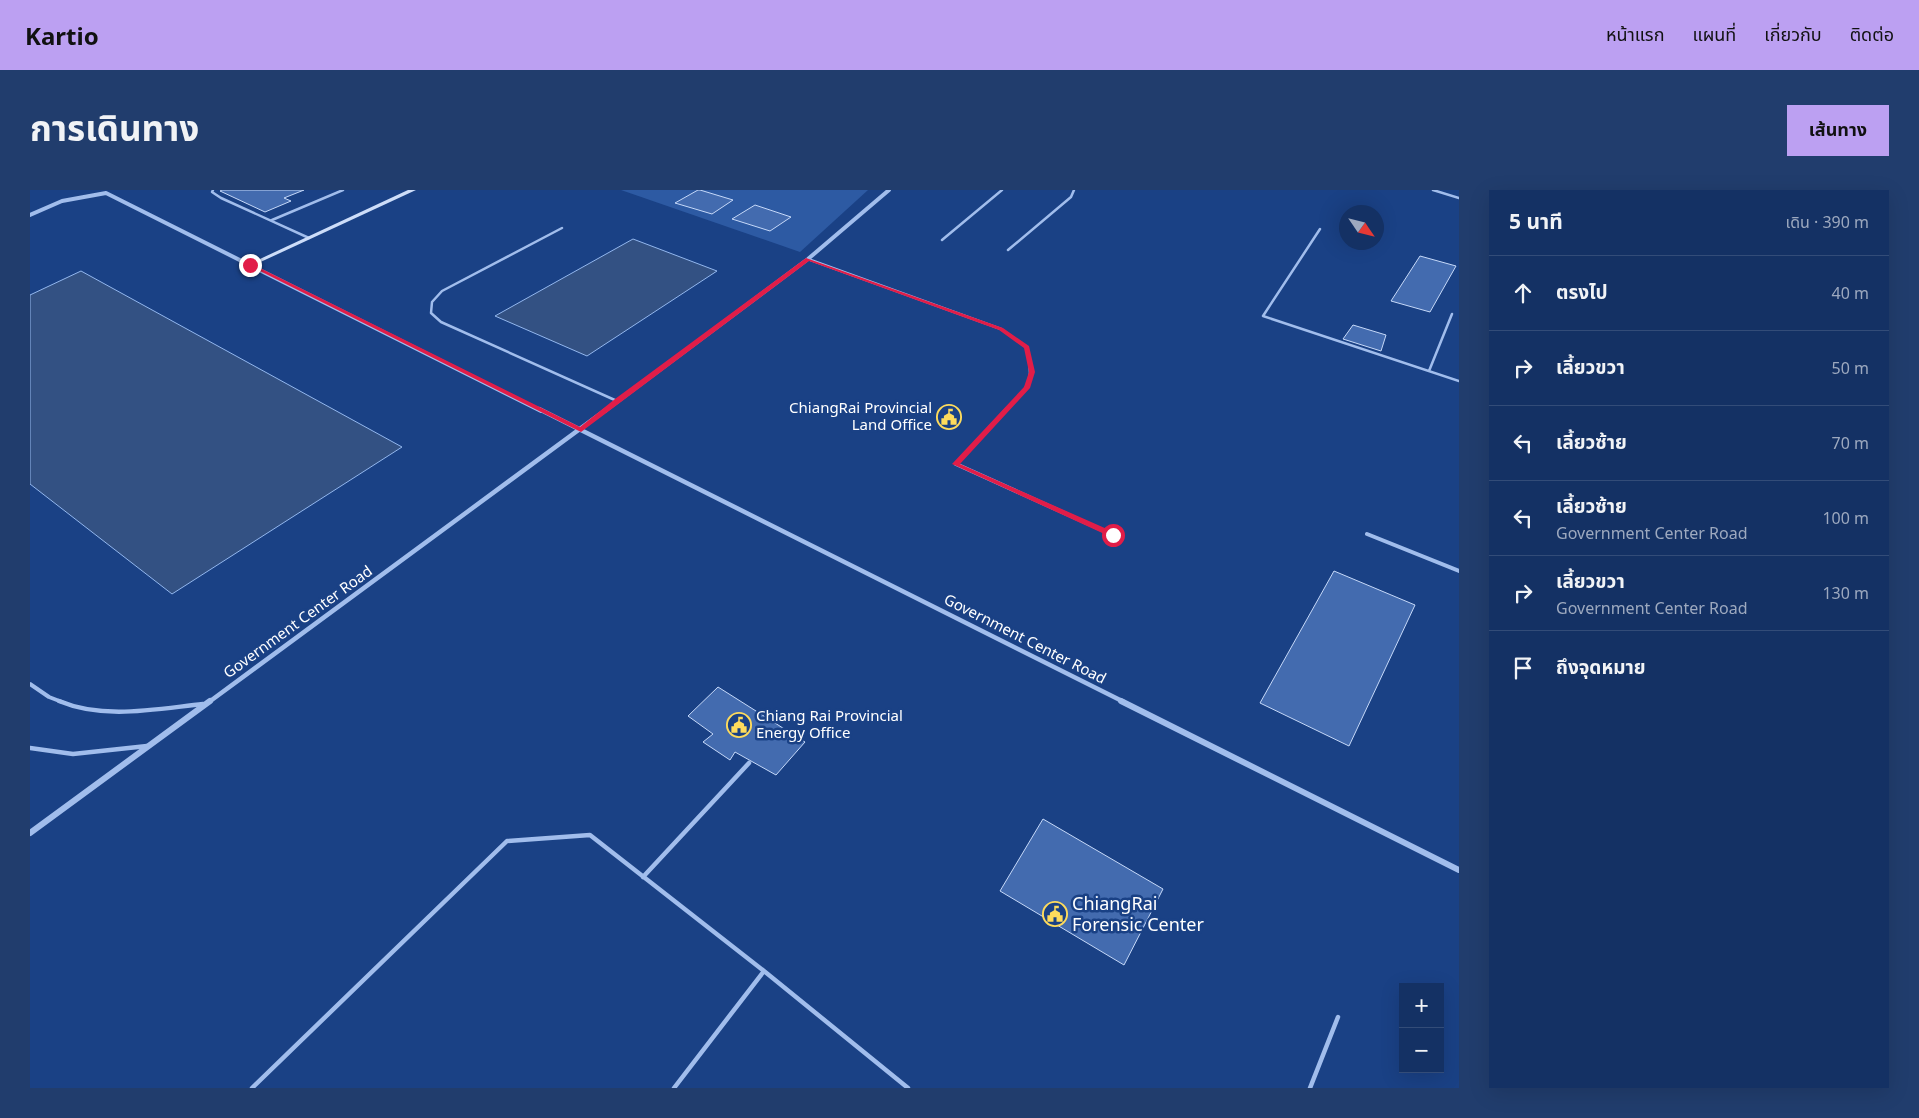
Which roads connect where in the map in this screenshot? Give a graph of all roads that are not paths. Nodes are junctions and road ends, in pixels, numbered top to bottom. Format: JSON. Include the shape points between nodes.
{"nodes":[{"id":1,"x":213,"y":190,"type":"edge"},
{"id":2,"x":343,"y":190,"type":"edge"},
{"id":3,"x":414,"y":190,"type":"edge"},
{"id":4,"x":889,"y":190,"type":"edge"},
{"id":5,"x":1002,"y":190,"type":"edge"},
{"id":6,"x":1074,"y":190,"type":"edge"},
{"id":7,"x":1433,"y":190,"type":"edge"},
{"id":8,"x":106,"y":192,"type":"edge"},
{"id":9,"x":1459,"y":198,"type":"edge"},
{"id":10,"x":30,"y":215,"type":"edge"},
{"id":11,"x":272,"y":220,"type":"junction"},
{"id":12,"x":562,"y":228,"type":"dead end"},
{"id":13,"x":1320,"y":230,"type":"dead end"},
{"id":14,"x":309,"y":238,"type":"junction"},
{"id":15,"x":942,"y":240,"type":"dead end"},
{"id":16,"x":1008,"y":250,"type":"dead end"},
{"id":17,"x":808,"y":259,"type":"junction"},
{"id":18,"x":250,"y":265,"type":"junction"},
{"id":19,"x":1452,"y":314,"type":"dead end"},
{"id":20,"x":1429,"y":371,"type":"junction"},
{"id":21,"x":1459,"y":381,"type":"edge"},
{"id":22,"x":617,"y":400,"type":"junction"},
{"id":23,"x":581,"y":430,"type":"junction"},
{"id":24,"x":1367,"y":534,"type":"dead end"},
{"id":25,"x":1113,"y":535,"type":"dead end"},
{"id":26,"x":1459,"y":571,"type":"edge"},
{"id":27,"x":30,"y":684,"type":"edge"},
{"id":28,"x":208,"y":704,"type":"junction"},
{"id":29,"x":151,"y":746,"type":"junction"},
{"id":30,"x":30,"y":748,"type":"edge"},
{"id":31,"x":749,"y":763,"type":"dead end"},
{"id":32,"x":30,"y":833,"type":"edge"},
{"id":33,"x":1459,"y":870,"type":"edge"},
{"id":34,"x":643,"y":877,"type":"junction"},
{"id":35,"x":764,"y":971,"type":"junction"},
{"id":36,"x":1338,"y":1016,"type":"dead end"},
{"id":37,"x":252,"y":1088,"type":"edge"},
{"id":38,"x":674,"y":1088,"type":"edge"},
{"id":39,"x":908,"y":1088,"type":"edge"},
{"id":40,"x":1310,"y":1088,"type":"edge"}],
"edges":[{"from":1,"to":11,"type":"lane","via":[[221,198]]},
{"from":2,"to":11,"type":"lane"},
{"from":3,"to":14,"type":"street"},
{"from":4,"to":17,"type":"street","name":"Government Center Road"},
{"from":5,"to":15,"type":"lane"},
{"from":6,"to":16,"type":"lane"},
{"from":7,"to":9,"type":"lane"},
{"from":8,"to":10,"type":"street","via":[[62,201]]},
{"from":8,"to":18,"type":"street","name":"Government Center Road"},
{"from":11,"to":14,"type":"lane"},
{"from":12,"to":22,"type":"lane","via":[[442,291],[432,302],[431,313],[441,322]]},
{"from":13,"to":20,"type":"lane","via":[[1263,316]]},
{"from":14,"to":18,"type":"street"},
{"from":17,"to":22,"type":"street","name":"Government Center Road"},
{"from":17,"to":25,"type":"lane","via":[[1001,329],[1026,347],[1032,372],[1027,388],[956,464]]},
{"from":18,"to":23,"type":"street","name":"Government Center Road"},
{"from":19,"to":20,"type":"lane"},
{"from":20,"to":21,"type":"lane"},
{"from":22,"to":23,"type":"street","name":"Government Center Road"},
{"from":23,"to":28,"type":"street","name":"Government Center Road"},
{"from":23,"to":33,"type":"street","name":"Government Center Road"},
{"from":24,"to":26,"type":"lane"},
{"from":27,"to":28,"type":"lane","via":[[58,703],[84,710],[146,710]]},
{"from":28,"to":29,"type":"street","name":"Government Center Road"},
{"from":29,"to":30,"type":"lane","via":[[66,754]]},
{"from":29,"to":32,"type":"street","name":"Government Center Road"},
{"from":31,"to":34,"type":"lane"},
{"from":34,"to":35,"type":"lane"},
{"from":34,"to":37,"type":"lane","via":[[590,835],[507,841]]},
{"from":35,"to":38,"type":"lane"},
{"from":35,"to":39,"type":"lane"},
{"from":36,"to":40,"type":"lane"}]}
